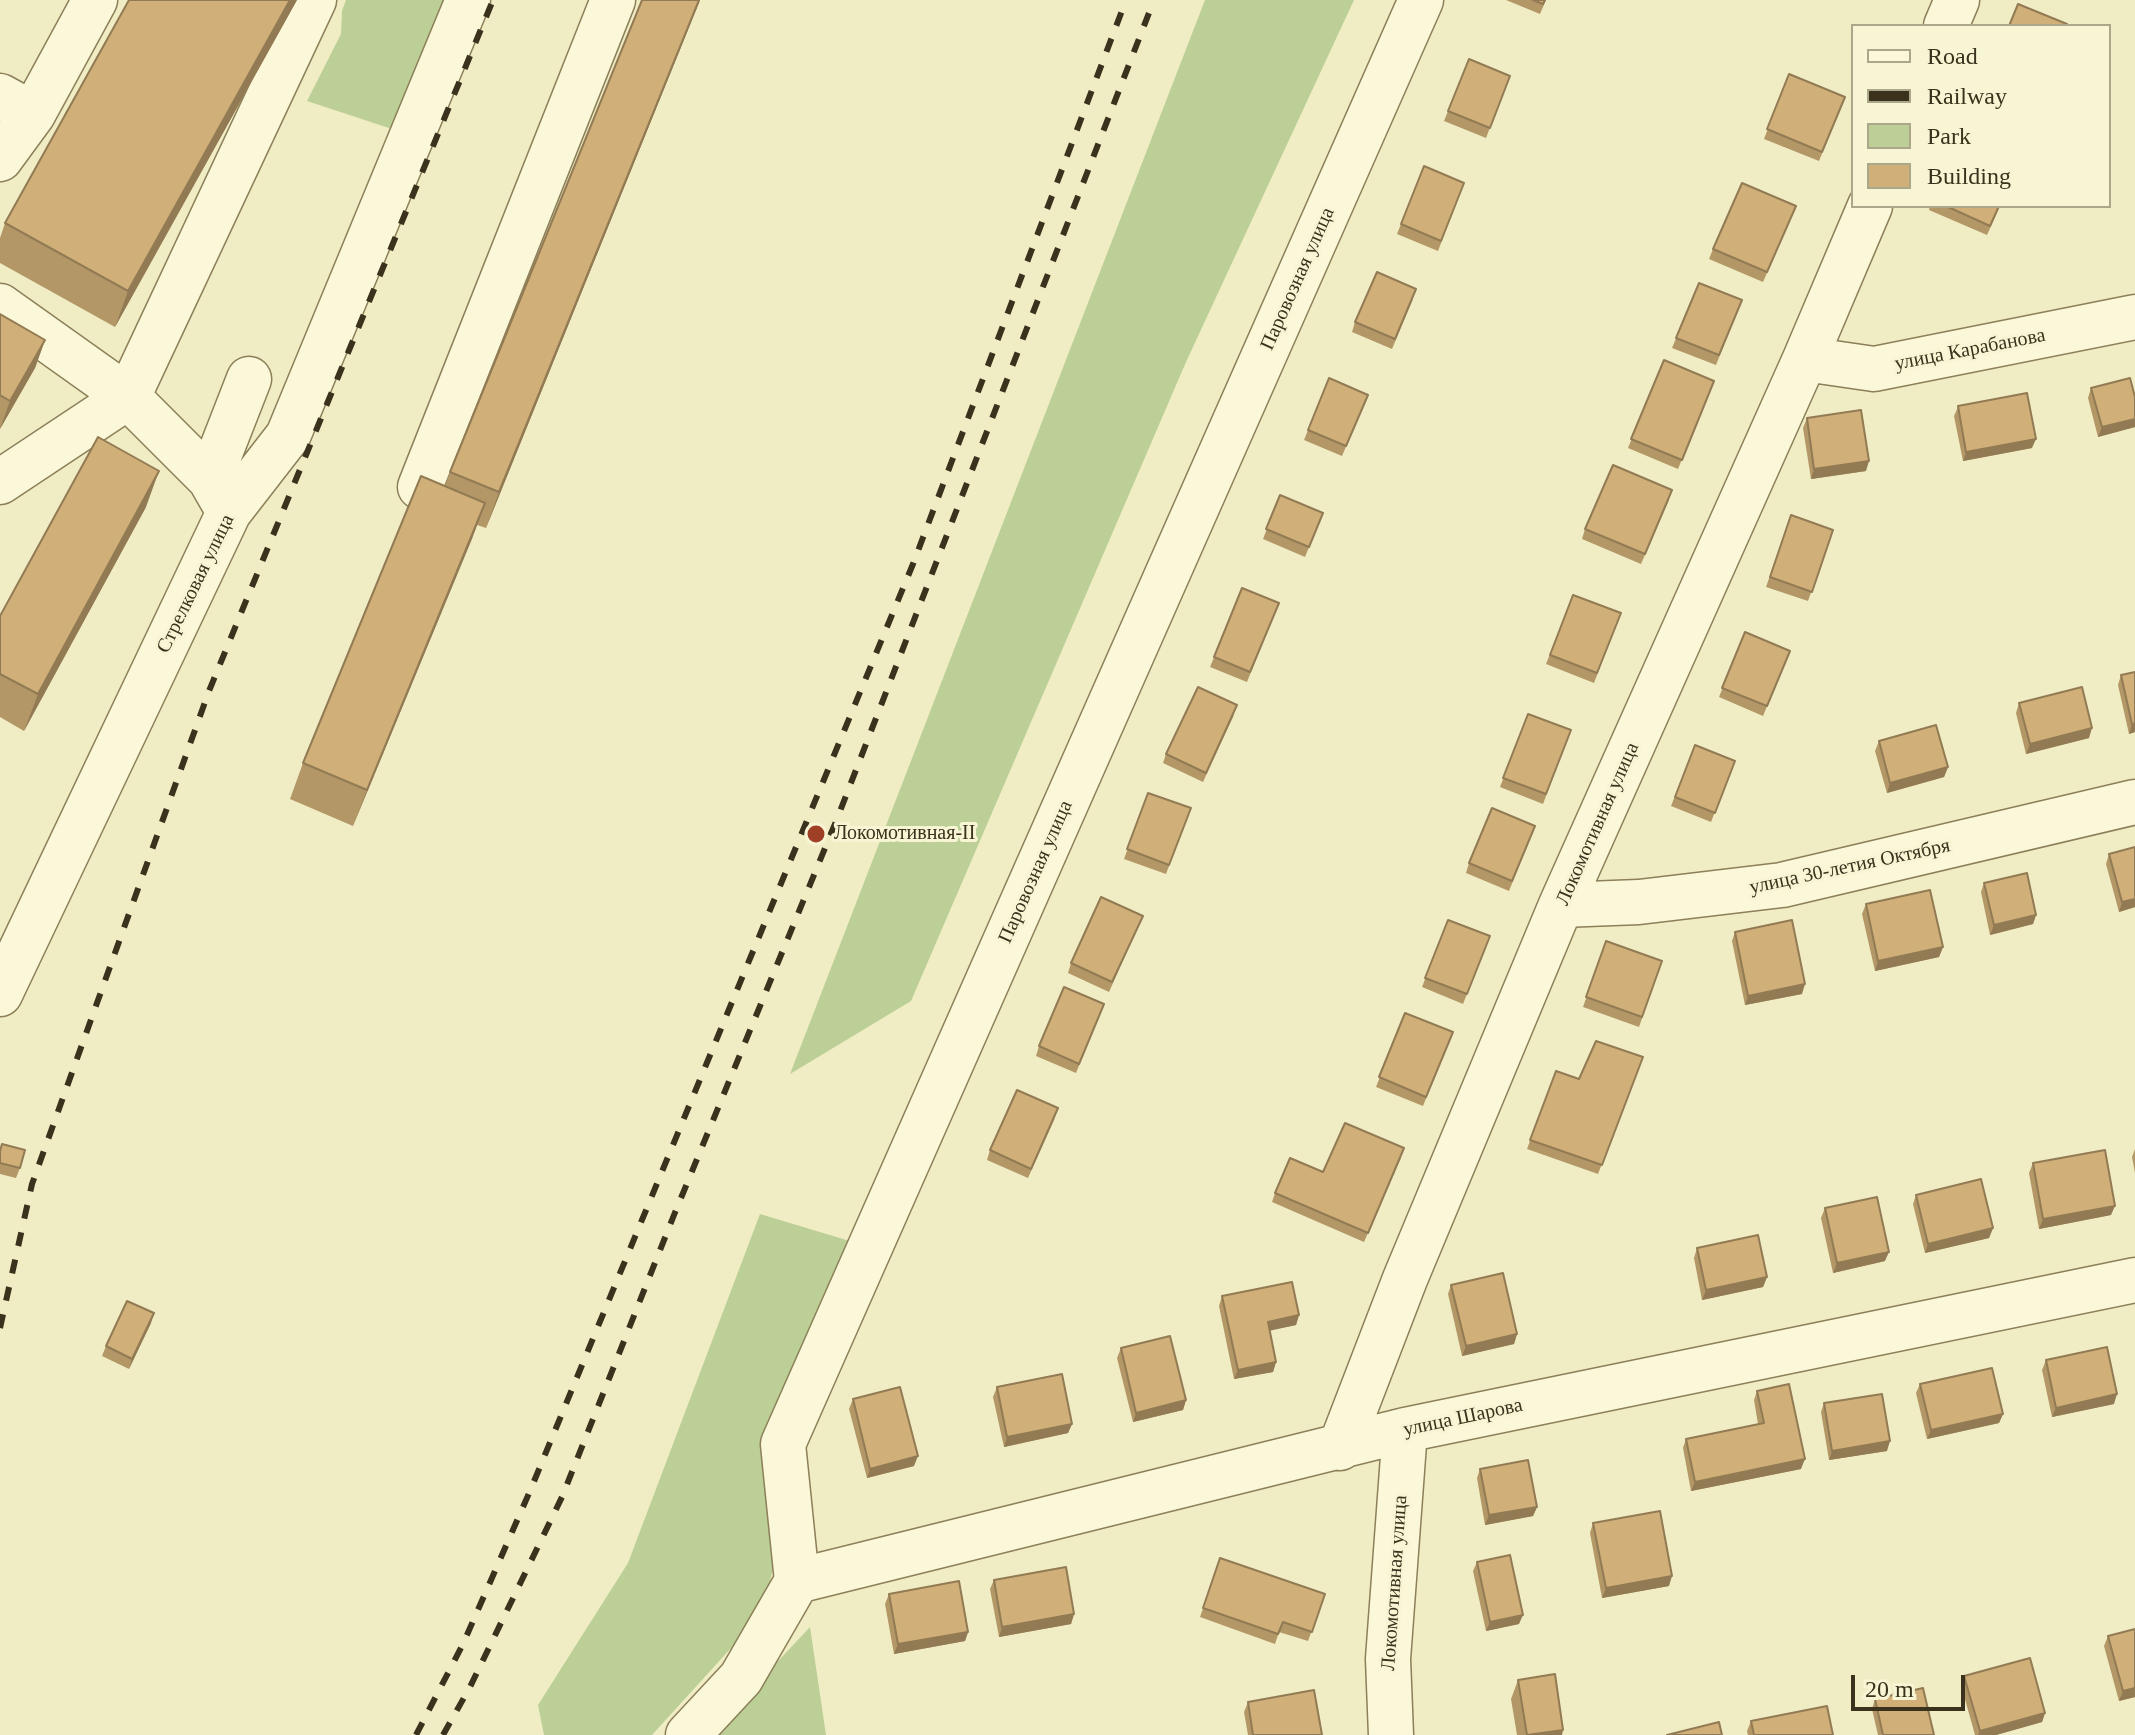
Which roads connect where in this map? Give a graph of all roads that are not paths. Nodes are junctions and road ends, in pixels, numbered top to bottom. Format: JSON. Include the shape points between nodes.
{"nodes":[{"id":1,"x":95,"y":0,"type":"edge"},
{"id":2,"x":314,"y":0,"type":"edge"},
{"id":3,"x":468,"y":0,"type":"edge"},
{"id":4,"x":613,"y":0,"type":"edge"},
{"id":5,"x":1421,"y":0,"type":"edge"},
{"id":6,"x":1957,"y":0,"type":"edge"},
{"id":7,"x":1947,"y":24,"type":"edge"},
{"id":8,"x":16,"y":105,"type":"edge"},
{"id":9,"x":0,"y":159,"type":"edge"},
{"id":10,"x":1869,"y":208,"type":"edge"},
{"id":11,"x":0,"y":306,"type":"edge"},
{"id":12,"x":2135,"y":317,"type":"edge"},
{"id":13,"x":1805,"y":359,"type":"junction"},
{"id":14,"x":249,"y":379,"type":"dead end"},
{"id":15,"x":128,"y":397,"type":"junction"},
{"id":16,"x":0,"y":482,"type":"edge"},
{"id":17,"x":420,"y":487,"type":"edge"},
{"id":18,"x":220,"y":495,"type":"junction"},
{"id":19,"x":2135,"y":802,"type":"edge"},
{"id":20,"x":1561,"y":905,"type":"junction"},
{"id":21,"x":0,"y":994,"type":"edge"},
{"id":22,"x":2135,"y":1280,"type":"edge"},
{"id":23,"x":1405,"y":1430,"type":"junction"},
{"id":24,"x":1340,"y":1448,"type":"junction"},
{"id":25,"x":797,"y":1581,"type":"junction"},
{"id":26,"x":688,"y":1735,"type":"edge"},
{"id":27,"x":1391,"y":1735,"type":"edge"}],
"edges":[{"from":1,"to":8,"type":"street"},
{"from":2,"to":15,"type":"street"},
{"from":3,"to":18,"type":"street","name":"Стрелковая улица","via":[[288,436]]},
{"from":4,"to":17,"type":"street"},
{"from":5,"to":25,"type":"street","name":"Паровозная улица","via":[[783,1444]]},
{"from":6,"to":7,"type":"street"},
{"from":8,"to":9,"type":"street"},
{"from":10,"to":13,"type":"street","name":"Локомотивная улица"},
{"from":11,"to":15,"type":"street"},
{"from":12,"to":13,"type":"street","name":"улица Карабанова","via":[[1874,369]]},
{"from":13,"to":20,"type":"street","name":"Локомотивная улица"},
{"from":14,"to":18,"type":"street"},
{"from":15,"to":16,"type":"street"},
{"from":15,"to":18,"type":"street"},
{"from":18,"to":21,"type":"street","name":"Стрелковая улица"},
{"from":19,"to":20,"type":"street","name":"улица 30-летия Октября","via":[[1782,885],[1639,902]]},
{"from":20,"to":24,"type":"street","name":"Локомотивная улица"},
{"from":22,"to":23,"type":"street","name":"улица Шарова"},
{"from":23,"to":24,"type":"street","name":"улица Шарова"},
{"from":23,"to":27,"type":"street","name":"Локомотивная улица","via":[[1388,1659]]},
{"from":24,"to":25,"type":"street","name":"улица Шарова"},
{"from":25,"to":26,"type":"street","via":[[741,1678]]}]}
